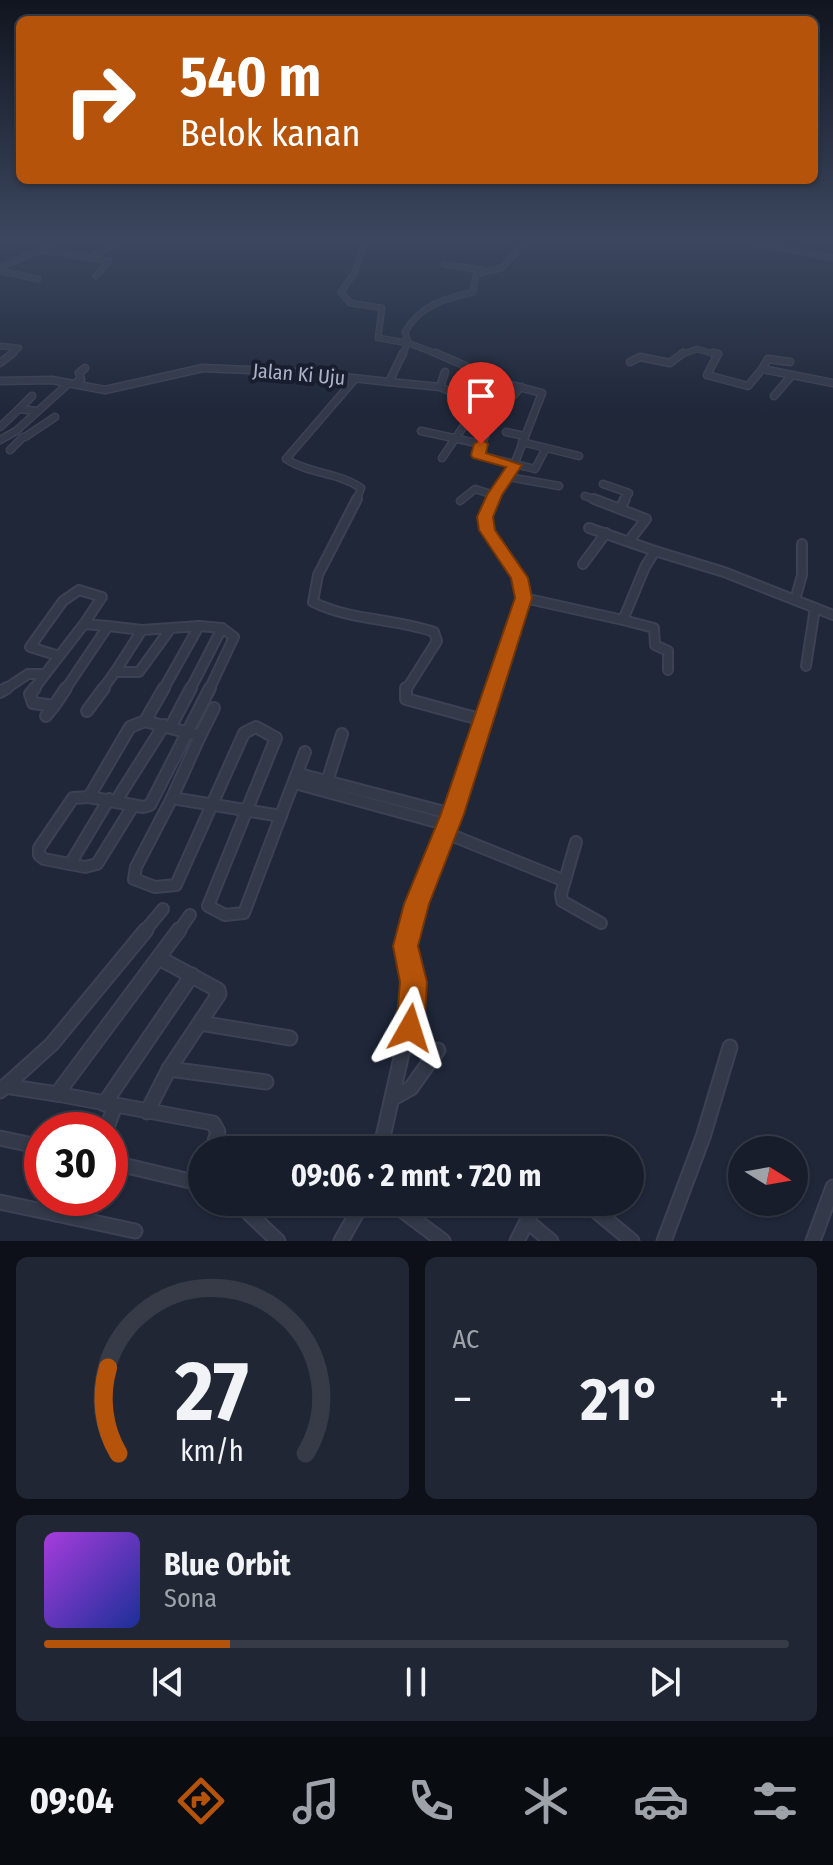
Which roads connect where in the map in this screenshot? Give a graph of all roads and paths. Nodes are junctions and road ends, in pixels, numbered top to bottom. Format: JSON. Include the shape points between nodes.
{"nodes":[{"id":1,"x":348,"y":298,"type":"edge"},
{"id":2,"x":446,"y":298,"type":"edge"},
{"id":3,"x":408,"y":343,"type":"junction"},
{"id":4,"x":0,"y":346,"type":"edge"},
{"id":5,"x":630,"y":362,"type":"dead end"},
{"id":6,"x":790,"y":362,"type":"dead end"},
{"id":7,"x":0,"y":363,"type":"edge"},
{"id":8,"x":447,"y":366,"type":"junction"},
{"id":9,"x":85,"y":368,"type":"dead end"},
{"id":10,"x":762,"y":369,"type":"junction"},
{"id":11,"x":792,"y":375,"type":"junction"},
{"id":12,"x":354,"y":380,"type":"junction"},
{"id":13,"x":0,"y":381,"type":"edge"},
{"id":14,"x":389,"y":382,"type":"junction"},
{"id":15,"x":504,"y":383,"type":"junction"},
{"id":16,"x":833,"y":383,"type":"edge"},
{"id":17,"x":71,"y":384,"type":"junction"},
{"id":18,"x":440,"y":387,"type":"junction"},
{"id":19,"x":521,"y":387,"type":"junction"},
{"id":20,"x":456,"y":394,"type":"junction"},
{"id":21,"x":32,"y":396,"type":"dead end"},
{"id":22,"x":774,"y":396,"type":"dead end"},
{"id":23,"x":451,"y":400,"type":"dead end"},
{"id":24,"x":509,"y":400,"type":"dead end"},
{"id":25,"x":19,"y":409,"type":"junction"},
{"id":26,"x":37,"y":411,"type":"junction"},
{"id":27,"x":474,"y":411,"type":"dead end"},
{"id":28,"x":55,"y":417,"type":"dead end"},
{"id":29,"x":0,"y":427,"type":"edge"},
{"id":30,"x":488,"y":428,"type":"dead end"},
{"id":31,"x":421,"y":431,"type":"dead end"},
{"id":32,"x":506,"y":432,"type":"dead end"},
{"id":33,"x":11,"y":435,"type":"junction"},
{"id":34,"x":25,"y":437,"type":"junction"},
{"id":35,"x":453,"y":438,"type":"junction"},
{"id":36,"x":523,"y":439,"type":"junction"},
{"id":37,"x":0,"y":440,"type":"edge"},
{"id":38,"x":481,"y":444,"type":"junction"},
{"id":39,"x":546,"y":448,"type":"junction"},
{"id":40,"x":10,"y":450,"type":"dead end"},
{"id":41,"x":579,"y":456,"type":"dead end"},
{"id":42,"x":442,"y":458,"type":"dead end"},
{"id":43,"x":514,"y":465,"type":"junction"},
{"id":44,"x":508,"y":477,"type":"junction"},
{"id":45,"x":603,"y":484,"type":"dead end"},
{"id":46,"x":559,"y":486,"type":"dead end"},
{"id":47,"x":494,"y":495,"type":"junction"},
{"id":48,"x":585,"y":496,"type":"dead end"},
{"id":49,"x":460,"y":501,"type":"dead end"},
{"id":50,"x":620,"y":509,"type":"junction"},
{"id":51,"x":589,"y":528,"type":"dead end"},
{"id":52,"x":606,"y":533,"type":"junction"},
{"id":53,"x":629,"y":541,"type":"junction"},
{"id":54,"x":802,"y":544,"type":"dead end"},
{"id":55,"x":655,"y":551,"type":"junction"},
{"id":56,"x":583,"y":564,"type":"dead end"},
{"id":57,"x":524,"y":598,"type":"junction"},
{"id":58,"x":795,"y":600,"type":"junction"},
{"id":59,"x":815,"y":608,"type":"junction"},
{"id":60,"x":833,"y":615,"type":"edge"},
{"id":61,"x":623,"y":620,"type":"junction"},
{"id":62,"x":84,"y":624,"type":"junction"},
{"id":63,"x":108,"y":626,"type":"junction"},
{"id":64,"x":199,"y":626,"type":"junction"},
{"id":65,"x":171,"y":628,"type":"junction"},
{"id":66,"x":222,"y":628,"type":"junction"},
{"id":67,"x":142,"y":630,"type":"junction"},
{"id":68,"x":59,"y":656,"type":"junction"},
{"id":69,"x":806,"y":666,"type":"dead end"},
{"id":70,"x":668,"y":670,"type":"dead end"},
{"id":71,"x":115,"y":672,"type":"junction"},
{"id":72,"x":44,"y":674,"type":"junction"},
{"id":73,"x":0,"y":692,"type":"edge"},
{"id":74,"x":54,"y":706,"type":"junction"},
{"id":75,"x":214,"y":708,"type":"dead end"},
{"id":76,"x":87,"y":711,"type":"dead end"},
{"id":77,"x":46,"y":716,"type":"dead end"},
{"id":78,"x":483,"y":720,"type":"junction"},
{"id":79,"x":145,"y":721,"type":"junction"},
{"id":80,"x":167,"y":726,"type":"junction"},
{"id":81,"x":195,"y":733,"type":"junction"},
{"id":82,"x":342,"y":734,"type":"dead end"},
{"id":83,"x":305,"y":752,"type":"dead end"},
{"id":84,"x":297,"y":778,"type":"junction"},
{"id":85,"x":327,"y":782,"type":"junction"},
{"id":86,"x":89,"y":797,"type":"junction"},
{"id":87,"x":172,"y":798,"type":"junction"},
{"id":88,"x":112,"y":800,"type":"junction"},
{"id":89,"x":211,"y":803,"type":"junction"},
{"id":90,"x":133,"y":806,"type":"junction"},
{"id":91,"x":250,"y":809,"type":"junction"},
{"id":92,"x":281,"y":816,"type":"junction"},
{"id":93,"x":449,"y":824,"type":"junction"},
{"id":94,"x":576,"y":842,"type":"dead end"},
{"id":95,"x":70,"y":864,"type":"junction"},
{"id":96,"x":565,"y":881,"type":"junction"},
{"id":97,"x":163,"y":909,"type":"dead end"},
{"id":98,"x":190,"y":915,"type":"dead end"},
{"id":99,"x":601,"y":923,"type":"dead end"},
{"id":100,"x":159,"y":958,"type":"junction"},
{"id":101,"x":192,"y":975,"type":"junction"},
{"id":102,"x":200,"y":1023,"type":"junction"},
{"id":103,"x":290,"y":1038,"type":"dead end"},
{"id":104,"x":730,"y":1047,"type":"dead end"},
{"id":105,"x":438,"y":1050,"type":"dead end"},
{"id":106,"x":169,"y":1069,"type":"junction"},
{"id":107,"x":266,"y":1082,"type":"dead end"},
{"id":108,"x":3,"y":1089,"type":"edge"},
{"id":109,"x":57,"y":1094,"type":"junction"},
{"id":110,"x":393,"y":1098,"type":"junction"},
{"id":111,"x":109,"y":1105,"type":"junction"},
{"id":112,"x":108,"y":1112,"type":"edge"},
{"id":113,"x":147,"y":1112,"type":"junction"},
{"id":114,"x":217,"y":1136,"type":"edge"},
{"id":115,"x":384,"y":1136,"type":"edge"},
{"id":116,"x":0,"y":1138,"type":"edge"},
{"id":117,"x":24,"y":1143,"type":"edge"},
{"id":118,"x":128,"y":1166,"type":"edge"},
{"id":119,"x":188,"y":1181,"type":"edge"},
{"id":120,"x":833,"y":1187,"type":"edge"},
{"id":121,"x":0,"y":1202,"type":"edge"},
{"id":122,"x":24,"y":1207,"type":"edge"},
{"id":123,"x":65,"y":1216,"type":"edge"},
{"id":124,"x":252,"y":1216,"type":"edge"},
{"id":125,"x":355,"y":1216,"type":"edge"},
{"id":126,"x":410,"y":1216,"type":"edge"},
{"id":127,"x":531,"y":1216,"type":"edge"},
{"id":128,"x":602,"y":1216,"type":"edge"},
{"id":129,"x":528,"y":1222,"type":"junction"},
{"id":130,"x":135,"y":1231,"type":"dead end"},
{"id":131,"x":278,"y":1241,"type":"edge"},
{"id":132,"x":341,"y":1241,"type":"edge"},
{"id":133,"x":443,"y":1241,"type":"edge"},
{"id":134,"x":517,"y":1241,"type":"edge"},
{"id":135,"x":551,"y":1241,"type":"edge"},
{"id":136,"x":632,"y":1241,"type":"edge"},
{"id":137,"x":664,"y":1241,"type":"edge"},
{"id":138,"x":813,"y":1241,"type":"edge"}],
"edges":[{"from":1,"to":3,"type":"street","via":[[350,303],[382,309],[378,338]]},
{"from":2,"to":3,"type":"street","via":[[423,310],[406,328]]},
{"from":3,"to":8,"type":"street"},
{"from":3,"to":14,"type":"street"},
{"from":4,"to":7,"type":"street","via":[[19,348]]},
{"from":5,"to":10,"type":"street","via":[[640,357],[670,363],[685,349],[714,353],[719,356],[707,375],[745,386]]},
{"from":6,"to":10,"type":"street","via":[[768,359]]},
{"from":8,"to":15,"type":"street"},
{"from":8,"to":18,"type":"street"},
{"from":9,"to":17,"type":"street","via":[[81,379]]},
{"from":10,"to":11,"type":"street"},
{"from":11,"to":16,"type":"street"},
{"from":11,"to":22,"type":"street"},
{"from":12,"to":14,"type":"street","name":"Jalan Ki Uju"},
{"from":12,"to":17,"type":"street","name":"Jalan Ki Uju","via":[[207,368],[105,390]]},
{"from":12,"to":78,"type":"street","via":[[286,459],[343,476],[361,488],[330,547],[313,602],[434,632],[437,641],[406,688],[406,699]]},
{"from":13,"to":17,"type":"street","name":"Jalan Ki Uju"},
{"from":14,"to":18,"type":"street","name":"Jalan Ki Uju"},
{"from":15,"to":19,"type":"street"},
{"from":15,"to":20,"type":"street","name":"Jalan Ki Uju","via":[[486,400]]},
{"from":17,"to":26,"type":"street"},
{"from":18,"to":20,"type":"street","name":"Jalan Ki Uju"},
{"from":19,"to":24,"type":"street"},
{"from":19,"to":36,"type":"street","via":[[542,393]]},
{"from":20,"to":23,"type":"street"},
{"from":21,"to":25,"type":"street"},
{"from":25,"to":26,"type":"street"},
{"from":25,"to":29,"type":"street"},
{"from":26,"to":33,"type":"street"},
{"from":27,"to":35,"type":"street"},
{"from":28,"to":34,"type":"street"},
{"from":30,"to":38,"type":"street"},
{"from":31,"to":35,"type":"street"},
{"from":32,"to":36,"type":"street"},
{"from":33,"to":34,"type":"street"},
{"from":33,"to":37,"type":"street"},
{"from":34,"to":40,"type":"street"},
{"from":35,"to":38,"type":"street"},
{"from":35,"to":42,"type":"street"},
{"from":36,"to":39,"type":"street"},
{"from":36,"to":43,"type":"street"},
{"from":38,"to":43,"type":"street","via":[[478,455]]},
{"from":39,"to":41,"type":"street"},
{"from":39,"to":43,"type":"street","via":[[537,468]]},
{"from":43,"to":44,"type":"street"},
{"from":44,"to":46,"type":"street"},
{"from":44,"to":47,"type":"street"},
{"from":45,"to":50,"type":"street","via":[[629,493]]},
{"from":47,"to":49,"type":"street","via":[[475,489]]},
{"from":47,"to":57,"type":"street","via":[[485,511],[487,530],[520,578]]},
{"from":48,"to":50,"type":"street"},
{"from":50,"to":53,"type":"street","via":[[646,519]]},
{"from":51,"to":52,"type":"street"},
{"from":52,"to":53,"type":"street"},
{"from":52,"to":56,"type":"street"},
{"from":53,"to":55,"type":"street"},
{"from":54,"to":58,"type":"street"},
{"from":55,"to":58,"type":"street"},
{"from":55,"to":61,"type":"street"},
{"from":57,"to":61,"type":"street"},
{"from":57,"to":78,"type":"street"},
{"from":58,"to":59,"type":"street"},
{"from":59,"to":60,"type":"street"},
{"from":59,"to":69,"type":"street"},
{"from":61,"to":70,"type":"street","via":[[654,628],[654,643],[668,651]]},
{"from":62,"to":63,"type":"street"},
{"from":62,"to":68,"type":"street"},
{"from":62,"to":68,"type":"street","via":[[102,597],[79,590],[63,601],[30,647]]},
{"from":63,"to":67,"type":"street"},
{"from":63,"to":74,"type":"street"},
{"from":64,"to":65,"type":"street"},
{"from":64,"to":66,"type":"street"},
{"from":64,"to":79,"type":"street"},
{"from":65,"to":67,"type":"street"},
{"from":65,"to":71,"type":"street","via":[[139,672]]},
{"from":66,"to":80,"type":"street"},
{"from":66,"to":81,"type":"street","via":[[234,637]]},
{"from":67,"to":71,"type":"street"},
{"from":68,"to":72,"type":"street"},
{"from":71,"to":76,"type":"street"},
{"from":72,"to":73,"type":"street","via":[[28,674]]},
{"from":72,"to":74,"type":"street","via":[[29,696],[33,703]]},
{"from":74,"to":77,"type":"street"},
{"from":75,"to":81,"type":"street"},
{"from":78,"to":93,"type":"street"},
{"from":79,"to":80,"type":"street"},
{"from":79,"to":86,"type":"street","via":[[130,727]]},
{"from":80,"to":81,"type":"street"},
{"from":80,"to":88,"type":"street"},
{"from":81,"to":87,"type":"street"},
{"from":81,"to":90,"type":"street","via":[[150,805]]},
{"from":82,"to":85,"type":"street"},
{"from":83,"to":84,"type":"street"},
{"from":84,"to":85,"type":"street"},
{"from":84,"to":92,"type":"street"},
{"from":84,"to":93,"type":"street"},
{"from":85,"to":93,"type":"street"},
{"from":86,"to":88,"type":"street"},
{"from":86,"to":95,"type":"street","via":[[73,798],[39,848],[44,859]]},
{"from":87,"to":89,"type":"street"},
{"from":87,"to":89,"type":"street","via":[[136,867],[134,879],[141,884],[176,885]]},
{"from":88,"to":90,"type":"street"},
{"from":88,"to":95,"type":"street"},
{"from":89,"to":91,"type":"street"},
{"from":89,"to":91,"type":"street","via":[[244,733],[256,727],[277,741]]},
{"from":90,"to":95,"type":"street","via":[[97,864]]},
{"from":91,"to":92,"type":"street"},
{"from":91,"to":92,"type":"street","via":[[208,906],[216,912],[246,912]]},
{"from":93,"to":96,"type":"street"},
{"from":93,"to":110,"type":"street","via":[[416,904],[406,946],[413,1005]]},
{"from":94,"to":96,"type":"street"},
{"from":96,"to":99,"type":"street","via":[[562,901]]},
{"from":97,"to":108,"type":"street","via":[[52,1044]]},
{"from":98,"to":100,"type":"street"},
{"from":100,"to":101,"type":"street"},
{"from":100,"to":109,"type":"street"},
{"from":101,"to":102,"type":"street","via":[[219,991]]},
{"from":101,"to":111,"type":"street"},
{"from":102,"to":103,"type":"street"},
{"from":102,"to":106,"type":"street"},
{"from":104,"to":137,"type":"street"},
{"from":105,"to":110,"type":"street","via":[[411,1088]]},
{"from":106,"to":107,"type":"street"},
{"from":106,"to":113,"type":"street"},
{"from":108,"to":109,"type":"street"},
{"from":109,"to":111,"type":"street"},
{"from":110,"to":115,"type":"street"},
{"from":111,"to":112,"type":"street"},
{"from":111,"to":113,"type":"street"},
{"from":113,"to":114,"type":"street","via":[[213,1123]]},
{"from":116,"to":117,"type":"street"},
{"from":118,"to":119,"type":"street"},
{"from":120,"to":138,"type":"street"},
{"from":121,"to":122,"type":"street"},
{"from":123,"to":130,"type":"street"},
{"from":124,"to":131,"type":"street"},
{"from":125,"to":132,"type":"street"},
{"from":126,"to":133,"type":"street"},
{"from":127,"to":129,"type":"street"},
{"from":128,"to":136,"type":"street"},
{"from":129,"to":134,"type":"street"},
{"from":129,"to":135,"type":"street"}]}
